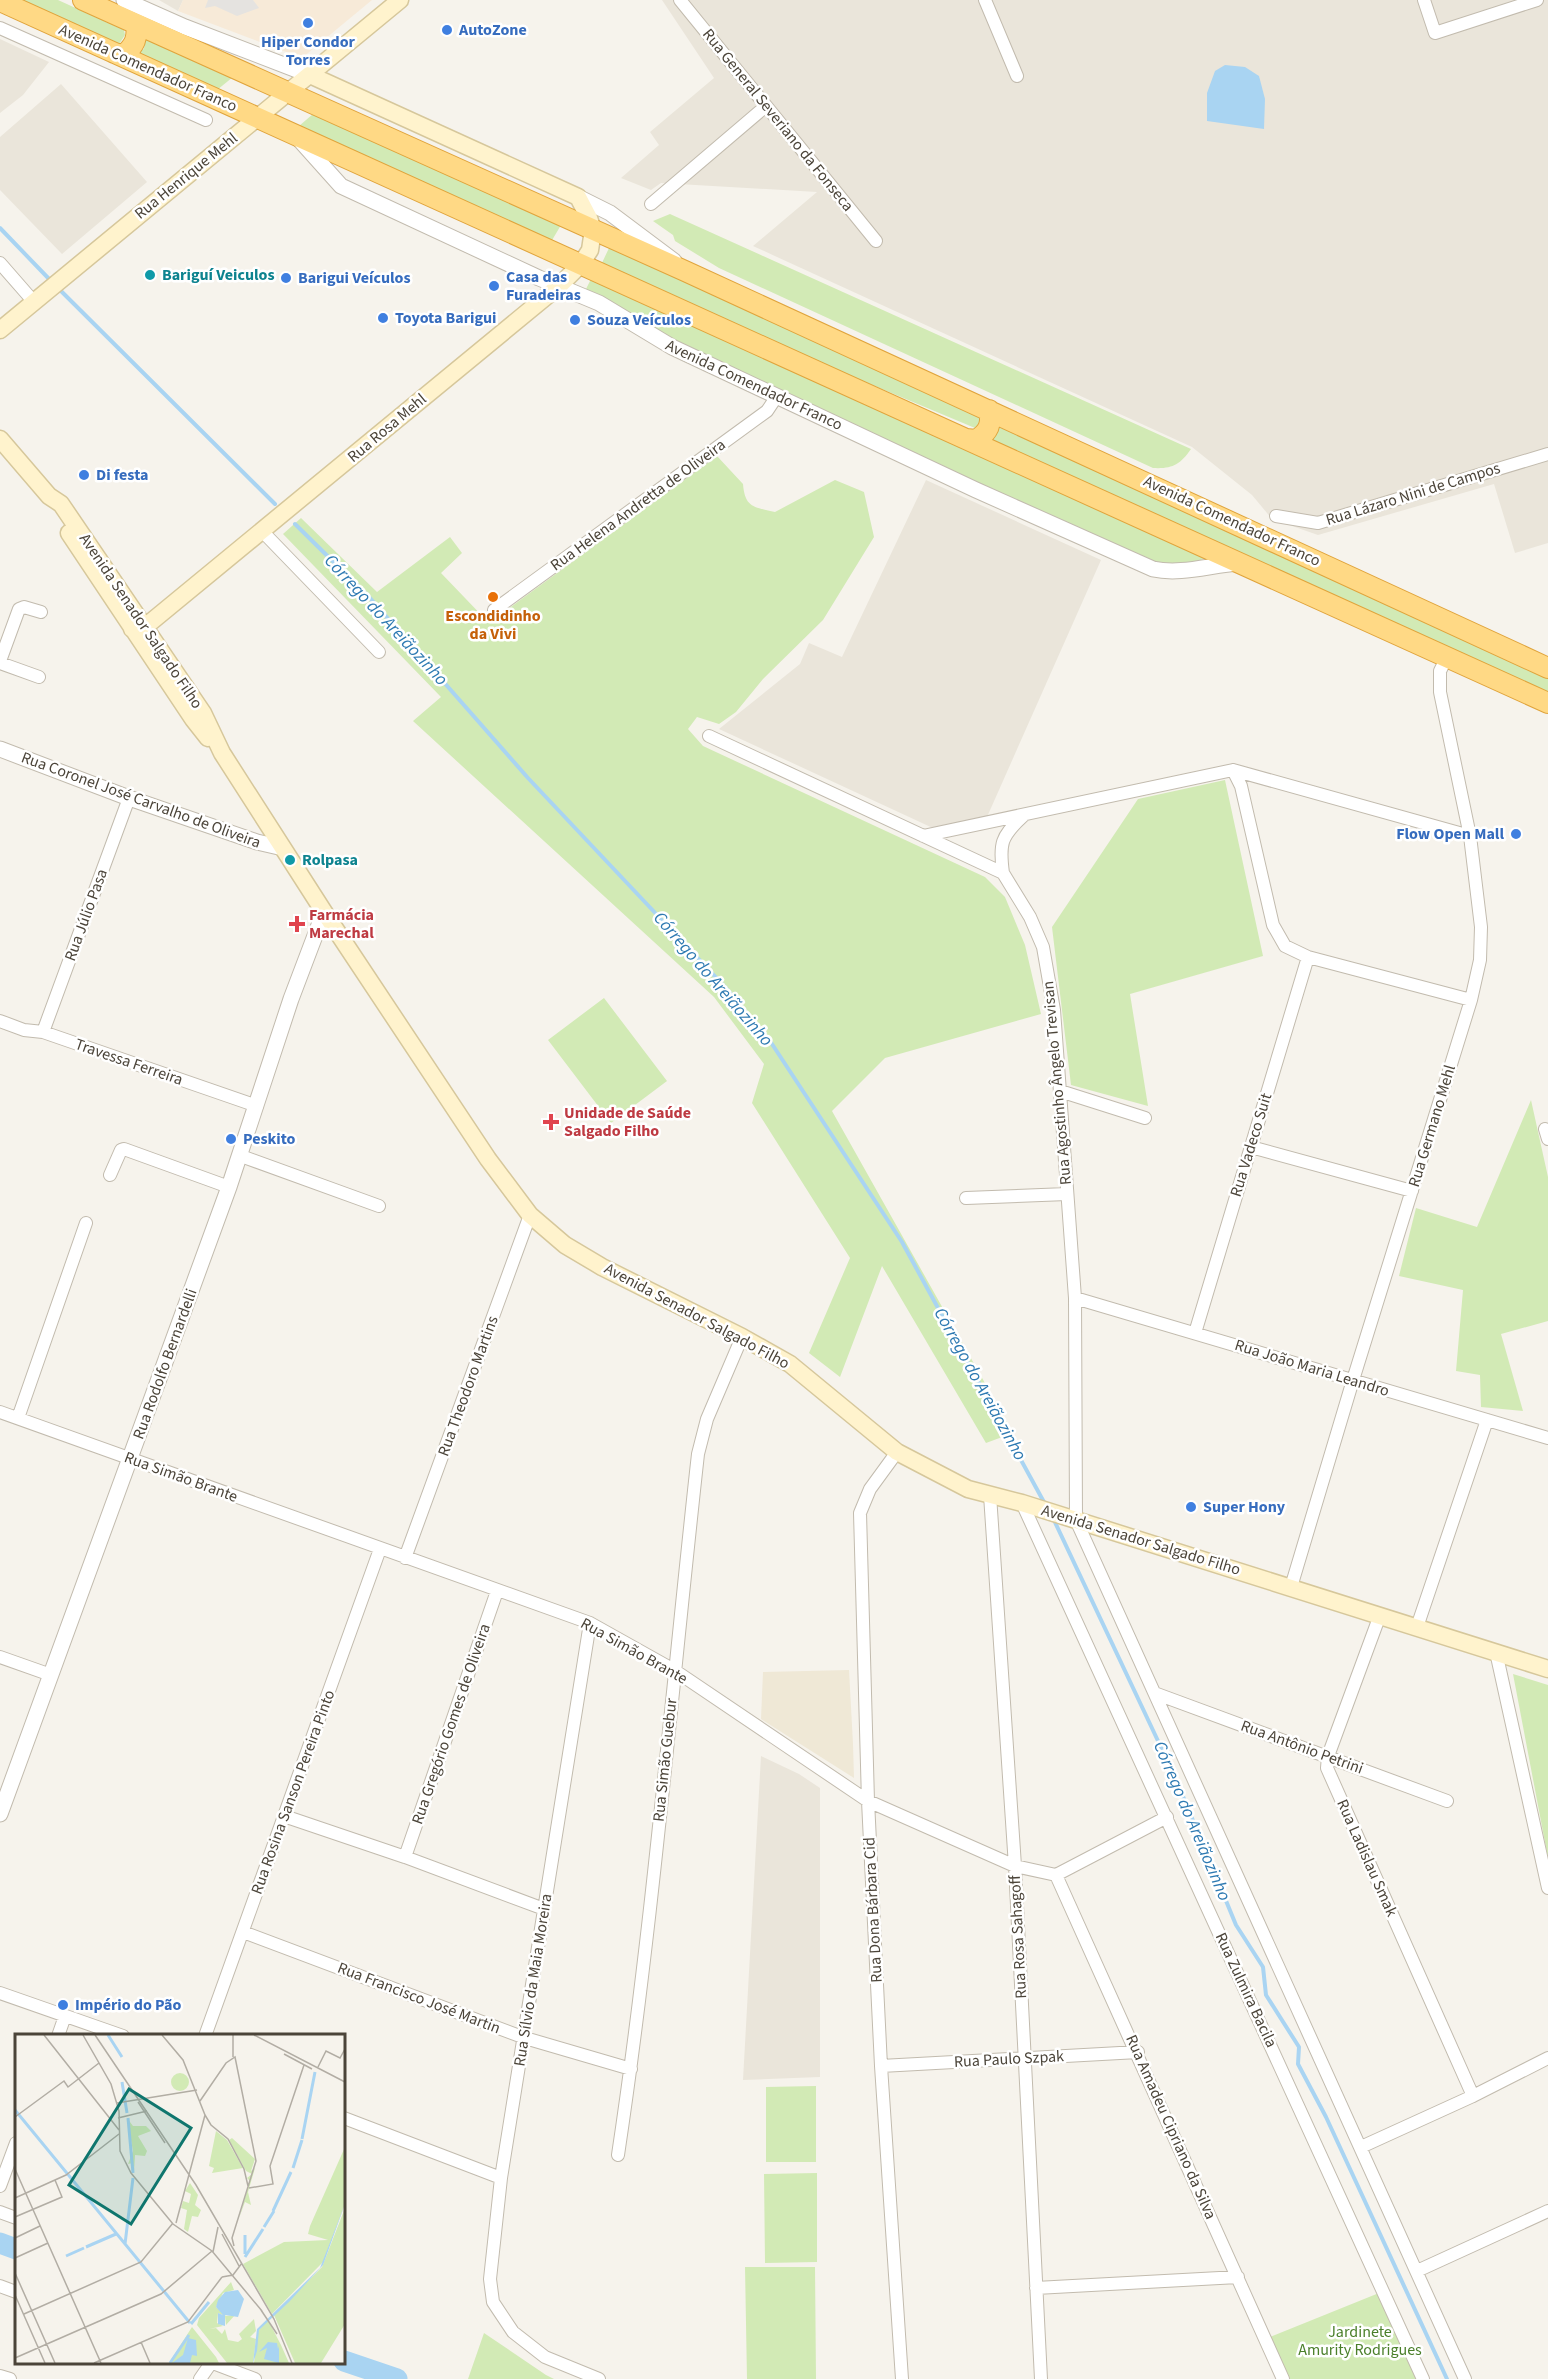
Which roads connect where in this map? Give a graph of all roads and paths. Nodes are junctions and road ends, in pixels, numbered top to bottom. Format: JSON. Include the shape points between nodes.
{"nodes":[{"id":1,"x":83,"y":0,"type":"edge"},
{"id":2,"x":124,"y":0,"type":"edge"},
{"id":3,"x":400,"y":0,"type":"edge"},
{"id":4,"x":680,"y":0,"type":"edge"},
{"id":5,"x":985,"y":0,"type":"edge"},
{"id":6,"x":1424,"y":0,"type":"edge"},
{"id":7,"x":1537,"y":0,"type":"edge"},
{"id":8,"x":0,"y":1,"type":"edge"},
{"id":9,"x":136,"y":24,"type":"junction"},
{"id":10,"x":0,"y":28,"type":"edge"},
{"id":11,"x":114,"y":53,"type":"junction"},
{"id":12,"x":310,"y":75,"type":"junction"},
{"id":13,"x":1017,"y":76,"type":"dead end"},
{"id":14,"x":288,"y":92,"type":"junction"},
{"id":15,"x":766,"y":106,"type":"junction"},
{"id":16,"x":257,"y":118,"type":"junction"},
{"id":17,"x":206,"y":120,"type":"dead end"},
{"id":18,"x":296,"y":135,"type":"junction"},
{"id":19,"x":578,"y":197,"type":"junction"},
{"id":20,"x":651,"y":204,"type":"dead end"},
{"id":21,"x":593,"y":230,"type":"junction"},
{"id":22,"x":876,"y":241,"type":"dead end"},
{"id":23,"x":0,"y":263,"type":"edge"},
{"id":24,"x":581,"y":264,"type":"junction"},
{"id":25,"x":685,"y":271,"type":"junction"},
{"id":26,"x":559,"y":286,"type":"junction"},
{"id":27,"x":34,"y":302,"type":"junction"},
{"id":28,"x":0,"y":330,"type":"edge"},
{"id":29,"x":777,"y":396,"type":"junction"},
{"id":30,"x":989,"y":410,"type":"junction"},
{"id":31,"x":0,"y":439,"type":"edge"},
{"id":32,"x":966,"y":439,"type":"junction"},
{"id":33,"x":1548,"y":454,"type":"edge"},
{"id":34,"x":1276,"y":516,"type":"dead end"},
{"id":35,"x":262,"y":531,"type":"junction"},
{"id":36,"x":1239,"y":563,"type":"junction"},
{"id":37,"x":494,"y":610,"type":"dead end"},
{"id":38,"x":41,"y":612,"type":"dead end"},
{"id":39,"x":139,"y":627,"type":"junction"},
{"id":40,"x":379,"y":652,"type":"dead end"},
{"id":41,"x":1447,"y":657,"type":"junction"},
{"id":42,"x":0,"y":662,"type":"edge"},
{"id":43,"x":1548,"y":668,"type":"edge"},
{"id":44,"x":39,"y":677,"type":"dead end"},
{"id":45,"x":1548,"y":703,"type":"edge"},
{"id":46,"x":709,"y":736,"type":"dead end"},
{"id":47,"x":0,"y":749,"type":"edge"},
{"id":48,"x":1233,"y":770,"type":"junction"},
{"id":49,"x":129,"y":798,"type":"junction"},
{"id":50,"x":1025,"y":814,"type":"junction"},
{"id":51,"x":923,"y":836,"type":"junction"},
{"id":52,"x":1470,"y":836,"type":"junction"},
{"id":53,"x":283,"y":848,"type":"junction"},
{"id":54,"x":1003,"y":873,"type":"junction"},
{"id":55,"x":324,"y":912,"type":"junction"},
{"id":56,"x":1308,"y":957,"type":"junction"},
{"id":57,"x":1471,"y":999,"type":"junction"},
{"id":58,"x":0,"y":1021,"type":"edge"},
{"id":59,"x":43,"y":1032,"type":"junction"},
{"id":60,"x":1060,"y":1091,"type":"junction"},
{"id":61,"x":257,"y":1106,"type":"junction"},
{"id":62,"x":1145,"y":1118,"type":"dead end"},
{"id":63,"x":1251,"y":1147,"type":"junction"},
{"id":64,"x":240,"y":1156,"type":"junction"},
{"id":65,"x":110,"y":1175,"type":"dead end"},
{"id":66,"x":229,"y":1187,"type":"junction"},
{"id":67,"x":1412,"y":1191,"type":"junction"},
{"id":68,"x":1067,"y":1194,"type":"junction"},
{"id":69,"x":966,"y":1198,"type":"dead end"},
{"id":70,"x":379,"y":1206,"type":"dead end"},
{"id":71,"x":530,"y":1215,"type":"junction"},
{"id":72,"x":86,"y":1223,"type":"dead end"},
{"id":73,"x":1075,"y":1298,"type":"junction"},
{"id":74,"x":1195,"y":1334,"type":"junction"},
{"id":75,"x":742,"y":1337,"type":"junction"},
{"id":76,"x":1353,"y":1380,"type":"junction"},
{"id":77,"x":0,"y":1412,"type":"edge"},
{"id":78,"x":18,"y":1418,"type":"junction"},
{"id":79,"x":1487,"y":1420,"type":"junction"},
{"id":80,"x":1548,"y":1438,"type":"edge"},
{"id":81,"x":897,"y":1452,"type":"junction"},
{"id":82,"x":130,"y":1459,"type":"junction"},
{"id":83,"x":990,"y":1495,"type":"junction"},
{"id":84,"x":1022,"y":1503,"type":"junction"},
{"id":85,"x":1076,"y":1520,"type":"junction"},
{"id":86,"x":380,"y":1549,"type":"junction"},
{"id":87,"x":405,"y":1558,"type":"junction"},
{"id":88,"x":1292,"y":1587,"type":"junction"},
{"id":89,"x":497,"y":1591,"type":"junction"},
{"id":90,"x":1380,"y":1615,"type":"junction"},
{"id":91,"x":590,"y":1623,"type":"junction"},
{"id":92,"x":1417,"y":1627,"type":"junction"},
{"id":93,"x":1496,"y":1652,"type":"junction"},
{"id":94,"x":0,"y":1657,"type":"edge"},
{"id":95,"x":1548,"y":1669,"type":"edge"},
{"id":96,"x":674,"y":1670,"type":"junction"},
{"id":97,"x":51,"y":1675,"type":"junction"},
{"id":98,"x":1156,"y":1694,"type":"junction"},
{"id":99,"x":1328,"y":1756,"type":"junction"},
{"id":100,"x":868,"y":1801,"type":"junction"},
{"id":101,"x":1447,"y":1801,"type":"dead end"},
{"id":102,"x":0,"y":1814,"type":"edge"},
{"id":103,"x":284,"y":1816,"type":"junction"},
{"id":104,"x":1167,"y":1817,"type":"junction"},
{"id":105,"x":405,"y":1857,"type":"junction"},
{"id":106,"x":1015,"y":1866,"type":"junction"},
{"id":107,"x":1056,"y":1875,"type":"junction"},
{"id":108,"x":1548,"y":1887,"type":"edge"},
{"id":109,"x":544,"y":1909,"type":"junction"},
{"id":110,"x":243,"y":1932,"type":"junction"},
{"id":111,"x":0,"y":1993,"type":"edge"},
{"id":112,"x":65,"y":2016,"type":"junction"},
{"id":113,"x":59,"y":2034,"type":"edge"},
{"id":114,"x":117,"y":2034,"type":"edge"},
{"id":115,"x":206,"y":2034,"type":"edge"},
{"id":116,"x":525,"y":2038,"type":"junction"},
{"id":117,"x":1138,"y":2052,"type":"junction"},
{"id":118,"x":1025,"y":2058,"type":"junction"},
{"id":119,"x":1548,"y":2058,"type":"edge"},
{"id":120,"x":881,"y":2066,"type":"junction"},
{"id":121,"x":631,"y":2069,"type":"junction"},
{"id":122,"x":1473,"y":2096,"type":"junction"},
{"id":123,"x":345,"y":2118,"type":"edge"},
{"id":124,"x":15,"y":2146,"type":"edge"},
{"id":125,"x":1361,"y":2147,"type":"junction"},
{"id":126,"x":618,"y":2155,"type":"dead end"},
{"id":127,"x":501,"y":2178,"type":"junction"},
{"id":128,"x":0,"y":2186,"type":"edge"},
{"id":129,"x":1548,"y":2211,"type":"edge"},
{"id":130,"x":0,"y":2212,"type":"edge"},
{"id":131,"x":15,"y":2218,"type":"edge"},
{"id":132,"x":1417,"y":2271,"type":"junction"},
{"id":133,"x":1238,"y":2277,"type":"junction"},
{"id":134,"x":0,"y":2286,"type":"edge"},
{"id":135,"x":1036,"y":2288,"type":"junction"},
{"id":136,"x":15,"y":2292,"type":"edge"},
{"id":137,"x":209,"y":2364,"type":"edge"},
{"id":138,"x":213,"y":2364,"type":"edge"},
{"id":139,"x":0,"y":2376,"type":"edge"},
{"id":140,"x":10,"y":2379,"type":"edge"},
{"id":141,"x":200,"y":2379,"type":"edge"},
{"id":142,"x":255,"y":2379,"type":"edge"},
{"id":143,"x":598,"y":2379,"type":"edge"},
{"id":144,"x":902,"y":2379,"type":"edge"},
{"id":145,"x":1041,"y":2379,"type":"edge"},
{"id":146,"x":1284,"y":2379,"type":"edge"},
{"id":147,"x":1424,"y":2379,"type":"edge"},
{"id":148,"x":1466,"y":2379,"type":"edge"}],
"edges":[{"from":1,"to":9,"type":"highway","name":"Avenida Comendador Franco"},
{"from":2,"to":12,"type":"street","name":"Avenida Comendador Franco"},
{"from":3,"to":12,"type":"main road","name":"Rua Henrique Mehl"},
{"from":4,"to":15,"type":"street","name":"Rua General Severiano da Fonseca"},
{"from":5,"to":13,"type":"street"},
{"from":6,"to":7,"type":"street","via":[[1435,33]]},
{"from":8,"to":11,"type":"highway","name":"Avenida Comendador Franco"},
{"from":9,"to":11,"type":"highway","via":[[133,46],[124,55]]},
{"from":9,"to":14,"type":"highway","name":"Avenida Comendador Franco"},
{"from":10,"to":17,"type":"street","name":"Avenida Comendador Franco"},
{"from":11,"to":16,"type":"highway","name":"Avenida Comendador Franco"},
{"from":12,"to":14,"type":"main road","name":"Rua Henrique Mehl"},
{"from":12,"to":19,"type":"main road","name":"Avenida Comendador Franco"},
{"from":14,"to":16,"type":"main road","name":"Rua Henrique Mehl"},
{"from":14,"to":21,"type":"highway","name":"Avenida Comendador Franco"},
{"from":15,"to":20,"type":"street"},
{"from":15,"to":22,"type":"street","name":"Rua General Severiano da Fonseca"},
{"from":16,"to":18,"type":"highway","name":"Avenida Comendador Franco"},
{"from":16,"to":27,"type":"main road","name":"Rua Henrique Mehl"},
{"from":18,"to":24,"type":"highway","name":"Avenida Comendador Franco"},
{"from":18,"to":26,"type":"street","name":"Avenida Comendador Franco","via":[[341,186]]},
{"from":19,"to":21,"type":"main road"},
{"from":19,"to":25,"type":"street","name":"Avenida Comendador Franco","via":[[610,213]]},
{"from":21,"to":24,"type":"main road","name":"Rua Rosa Mehl","via":[[590,249]]},
{"from":21,"to":25,"type":"highway","name":"Avenida Comendador Franco"},
{"from":23,"to":27,"type":"street"},
{"from":24,"to":26,"type":"main road","name":"Rua Rosa Mehl"},
{"from":24,"to":32,"type":"highway","name":"Avenida Comendador Franco"},
{"from":25,"to":30,"type":"highway","name":"Avenida Comendador Franco"},
{"from":26,"to":29,"type":"street","name":"Avenida Comendador Franco","via":[[599,303],[672,347]]},
{"from":26,"to":35,"type":"main road","name":"Rua Rosa Mehl"},
{"from":27,"to":28,"type":"main road","name":"Rua Henrique Mehl"},
{"from":29,"to":36,"type":"street","name":"Avenida Comendador Franco","via":[[1153,570],[1170,573]]},
{"from":29,"to":37,"type":"street","name":"Rua Helena Andretta de Oliveira","via":[[767,411]]},
{"from":30,"to":32,"type":"highway","via":[[988,431],[976,440]]},
{"from":30,"to":43,"type":"highway","name":"Avenida Comendador Franco"},
{"from":31,"to":39,"type":"main road","name":"Avenida Senador Salgado Filho","via":[[49,496],[61,504]]},
{"from":32,"to":36,"type":"highway","name":"Avenida Comendador Franco"},
{"from":33,"to":34,"type":"street","name":"Rua Lázaro Nini de Campos","via":[[1318,523]]},
{"from":35,"to":39,"type":"main road","name":"Rua Rosa Mehl"},
{"from":35,"to":40,"type":"street"},
{"from":36,"to":41,"type":"highway","name":"Avenida Comendador Franco"},
{"from":38,"to":42,"type":"street","via":[[19,609]]},
{"from":39,"to":53,"type":"main road","name":"Avenida Senador Salgado Filho","via":[[203,713],[222,753]]},
{"from":41,"to":45,"type":"highway","name":"Avenida Comendador Franco"},
{"from":41,"to":52,"type":"street","name":"Rua Germano Mehl","via":[[1440,671],[1440,693]]},
{"from":42,"to":44,"type":"street"},
{"from":46,"to":51,"type":"street"},
{"from":47,"to":49,"type":"street","name":"Rua Coronel José Carvalho de Oliveira"},
{"from":48,"to":50,"type":"street"},
{"from":48,"to":52,"type":"street"},
{"from":48,"to":56,"type":"street","via":[[1241,786],[1273,925],[1285,946]]},
{"from":49,"to":53,"type":"street","name":"Rua Coronel José Carvalho de Oliveira"},
{"from":49,"to":59,"type":"street","name":"Rua Júlio Pasa"},
{"from":50,"to":51,"type":"street"},
{"from":50,"to":54,"type":"street","via":[[1008,829],[1000,851]]},
{"from":51,"to":54,"type":"street"},
{"from":52,"to":57,"type":"street","name":"Rua Germano Mehl","via":[[1481,927],[1480,960]]},
{"from":53,"to":55,"type":"main road","name":"Avenida Senador Salgado Filho"},
{"from":54,"to":60,"type":"street","name":"Rua Agostinho Ângelo Trevisan","via":[[1043,947],[1054,1010]]},
{"from":55,"to":61,"type":"street","name":"Rua Rodolfo Bernardelli"},
{"from":55,"to":71,"type":"main road","name":"Avenida Senador Salgado Filho","via":[[488,1159]]},
{"from":56,"to":57,"type":"street"},
{"from":56,"to":63,"type":"street","name":"Rua Vadeco Suit"},
{"from":57,"to":67,"type":"street","name":"Rua Germano Mehl"},
{"from":58,"to":59,"type":"street","name":"Travessa Ferreira"},
{"from":59,"to":61,"type":"street","name":"Travessa Ferreira"},
{"from":60,"to":62,"type":"street"},
{"from":60,"to":68,"type":"street","name":"Rua Agostinho Ângelo Trevisan"},
{"from":61,"to":64,"type":"street","name":"Rua Rodolfo Bernardelli"},
{"from":63,"to":67,"type":"street"},
{"from":63,"to":74,"type":"street","name":"Rua Vadeco Suit"},
{"from":64,"to":66,"type":"street","name":"Rua Rodolfo Bernardelli"},
{"from":64,"to":70,"type":"street"},
{"from":65,"to":66,"type":"street","via":[[124,1149]]},
{"from":66,"to":82,"type":"street","name":"Rua Rodolfo Bernardelli"},
{"from":67,"to":76,"type":"street","name":"Rua Germano Mehl"},
{"from":68,"to":69,"type":"street"},
{"from":68,"to":73,"type":"street","name":"Rua Agostinho Ângelo Trevisan"},
{"from":71,"to":75,"type":"main road","name":"Avenida Senador Salgado Filho","via":[[565,1245],[602,1268]]},
{"from":71,"to":87,"type":"street","name":"Rua Theodoro Martins"},
{"from":72,"to":78,"type":"street"},
{"from":73,"to":74,"type":"street","name":"Rua João Maria Leandro"},
{"from":73,"to":85,"type":"street","name":"Rua Agostinho Ângelo Trevisan"},
{"from":74,"to":76,"type":"street","name":"Rua João Maria Leandro"},
{"from":75,"to":81,"type":"main road","name":"Avenida Senador Salgado Filho","via":[[812,1380]]},
{"from":75,"to":96,"type":"street","name":"Rua Simão Guebur","via":[[706,1419],[698,1454]]},
{"from":76,"to":79,"type":"street","name":"Rua João Maria Leandro"},
{"from":76,"to":88,"type":"street","name":"Rua Germano Mehl"},
{"from":77,"to":78,"type":"street","name":"Rua Simão Brante"},
{"from":78,"to":82,"type":"street","name":"Rua Simão Brante"},
{"from":79,"to":80,"type":"street","name":"Rua João Maria Leandro"},
{"from":79,"to":92,"type":"street"},
{"from":81,"to":83,"type":"main road","name":"Avenida Senador Salgado Filho","via":[[968,1489]]},
{"from":81,"to":100,"type":"street","name":"Rua Dona Bárbara Cid","via":[[870,1489],[860,1513]]},
{"from":82,"to":86,"type":"street","name":"Rua Simão Brante"},
{"from":82,"to":97,"type":"street","name":"Rua Rodolfo Bernardelli"},
{"from":83,"to":84,"type":"main road","name":"Avenida Senador Salgado Filho"},
{"from":83,"to":106,"type":"street","name":"Rua Rosa Sahagoff"},
{"from":84,"to":85,"type":"main road","name":"Avenida Senador Salgado Filho"},
{"from":84,"to":104,"type":"street","name":"Rua Zulmira Bacila"},
{"from":85,"to":88,"type":"main road","name":"Avenida Senador Salgado Filho"},
{"from":85,"to":98,"type":"street"},
{"from":86,"to":87,"type":"street","name":"Rua Simão Brante"},
{"from":86,"to":103,"type":"street","name":"Rua Rosina Sanson Pereira Pinto"},
{"from":87,"to":89,"type":"street","name":"Rua Simão Brante"},
{"from":88,"to":90,"type":"main road","name":"Avenida Senador Salgado Filho"},
{"from":89,"to":91,"type":"street","name":"Rua Simão Brante"},
{"from":89,"to":105,"type":"street","name":"Rua Gregório Gomes de Oliveira"},
{"from":90,"to":92,"type":"main road","name":"Avenida Senador Salgado Filho"},
{"from":90,"to":99,"type":"street"},
{"from":91,"to":96,"type":"street","name":"Rua Simão Brante"},
{"from":91,"to":109,"type":"street","name":"Rua Sílvio da Maia Moreira"},
{"from":92,"to":93,"type":"main road","name":"Avenida Senador Salgado Filho"},
{"from":93,"to":95,"type":"main road","name":"Avenida Senador Salgado Filho"},
{"from":93,"to":108,"type":"street"},
{"from":94,"to":97,"type":"street"},
{"from":96,"to":100,"type":"street","name":"Rua Simão Brante"},
{"from":96,"to":121,"type":"street","name":"Rua Simão Guebur"},
{"from":97,"to":102,"type":"street","name":"Rua Rodolfo Bernardelli"},
{"from":98,"to":99,"type":"street","name":"Rua Antônio Petrini"},
{"from":98,"to":125,"type":"street"},
{"from":99,"to":101,"type":"street","name":"Rua Antônio Petrini"},
{"from":99,"to":122,"type":"street","name":"Rua Ladislau Smak","via":[[1327,1768]]},
{"from":100,"to":106,"type":"street","name":"Rua Simão Brante"},
{"from":100,"to":120,"type":"street","name":"Rua Dona Bárbara Cid"},
{"from":103,"to":105,"type":"street"},
{"from":103,"to":110,"type":"street","name":"Rua Rosina Sanson Pereira Pinto"},
{"from":104,"to":107,"type":"street"},
{"from":104,"to":147,"type":"street","name":"Rua Zulmira Bacila"},
{"from":105,"to":109,"type":"street"},
{"from":106,"to":107,"type":"street","name":"Rua Simão Brante"},
{"from":106,"to":118,"type":"street","name":"Rua Rosa Sahagoff"},
{"from":107,"to":117,"type":"street","name":"Rua Amadeu Cipriano da Silva"},
{"from":109,"to":116,"type":"street","name":"Rua Sílvio da Maia Moreira"},
{"from":110,"to":115,"type":"street","name":"Rua Rosina Sanson Pereira Pinto"},
{"from":110,"to":116,"type":"street","name":"Rua Francisco José Martin"},
{"from":111,"to":112,"type":"street"},
{"from":112,"to":113,"type":"street"},
{"from":112,"to":114,"type":"street"},
{"from":116,"to":121,"type":"street","name":"Rua Francisco José Martin"},
{"from":116,"to":127,"type":"street","name":"Rua Sílvio da Maia Moreira"},
{"from":117,"to":118,"type":"street","name":"Rua Paulo Szpak"},
{"from":117,"to":133,"type":"street","name":"Rua Amadeu Cipriano da Silva"},
{"from":118,"to":120,"type":"street","name":"Rua Paulo Szpak"},
{"from":118,"to":135,"type":"street","name":"Rua Rosa Sahagoff"},
{"from":119,"to":122,"type":"street"},
{"from":120,"to":144,"type":"street","name":"Rua Dona Bárbara Cid"},
{"from":121,"to":126,"type":"street","name":"Rua Simão Guebur"},
{"from":122,"to":125,"type":"street"},
{"from":123,"to":127,"type":"street"},
{"from":124,"to":128,"type":"street"},
{"from":125,"to":132,"type":"street"},
{"from":127,"to":143,"type":"street","name":"Rua Sílvio da Maia Moreira","via":[[490,2279],[493,2302],[513,2332],[545,2357]]},
{"from":129,"to":132,"type":"street"},
{"from":130,"to":131,"type":"street"},
{"from":132,"to":148,"type":"street"},
{"from":133,"to":135,"type":"street"},
{"from":133,"to":146,"type":"street","name":"Rua Amadeu Cipriano da Silva"},
{"from":134,"to":136,"type":"street"},
{"from":135,"to":145,"type":"street","name":"Rua Rosa Sahagoff"},
{"from":137,"to":141,"type":"street"},
{"from":138,"to":142,"type":"street"},
{"from":139,"to":140,"type":"street"}]}
